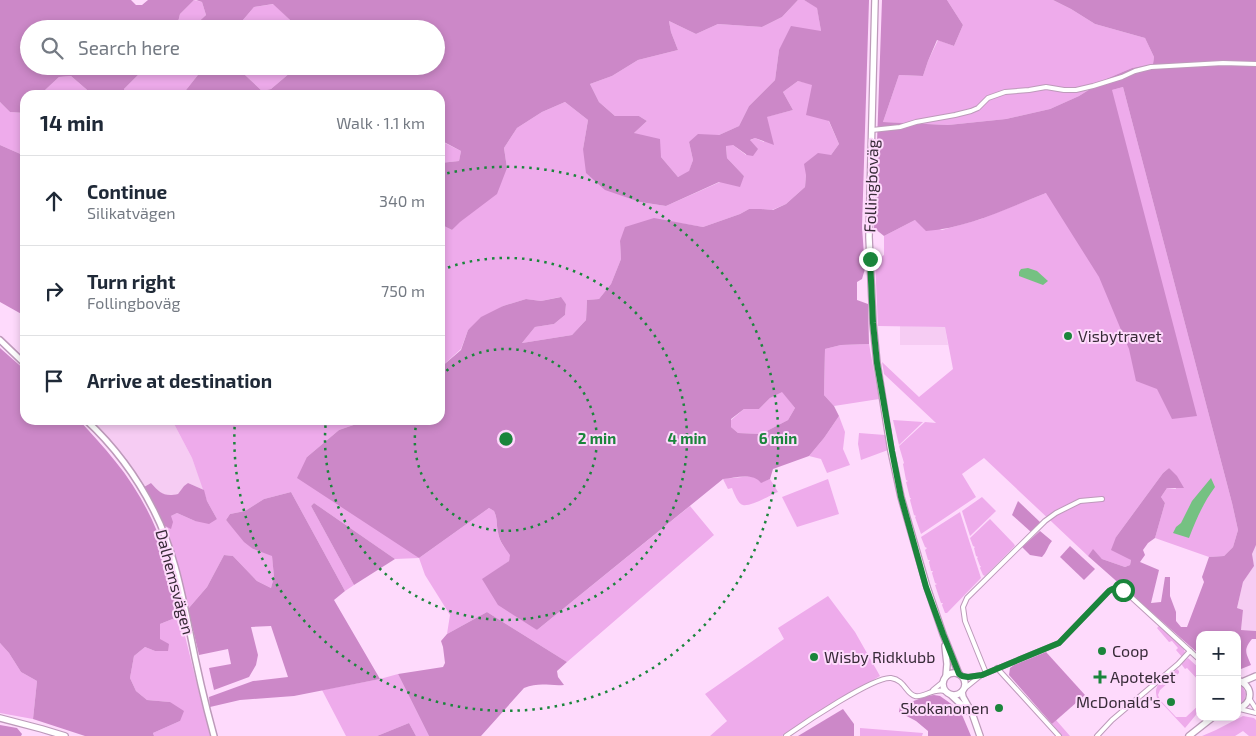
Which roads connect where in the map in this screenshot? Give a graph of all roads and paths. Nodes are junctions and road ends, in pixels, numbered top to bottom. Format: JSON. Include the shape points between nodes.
{"nodes":[{"id":1,"x":875,"y":0,"type":"edge"},
{"id":2,"x":1256,"y":64,"type":"edge"},
{"id":3,"x":872,"y":130,"type":"junction"},
{"id":4,"x":0,"y":340,"type":"edge"},
{"id":5,"x":20,"y":359,"type":"edge"},
{"id":6,"x":91,"y":425,"type":"edge"},
{"id":7,"x":1102,"y":498,"type":"dead end"},
{"id":8,"x":943,"y":634,"type":"junction"},
{"id":9,"x":1190,"y":651,"type":"junction"},
{"id":10,"x":1196,"y":656,"type":"edge"},
{"id":11,"x":998,"y":668,"type":"junction"},
{"id":12,"x":984,"y":674,"type":"junction"},
{"id":13,"x":961,"y":675,"type":"junction"},
{"id":14,"x":1256,"y":676,"type":"edge"},
{"id":15,"x":945,"y":678,"type":"junction"},
{"id":16,"x":1241,"y":681,"type":"edge"},
{"id":17,"x":1241,"y":682,"type":"edge"},
{"id":18,"x":1256,"y":687,"type":"edge"},
{"id":19,"x":931,"y":691,"type":"junction"},
{"id":20,"x":945,"y":691,"type":"junction"},
{"id":21,"x":963,"y":691,"type":"junction"},
{"id":22,"x":951,"y":695,"type":"junction"},
{"id":23,"x":1249,"y":696,"type":"junction"},
{"id":24,"x":1241,"y":707,"type":"edge"},
{"id":25,"x":1256,"y":709,"type":"edge"},
{"id":26,"x":1241,"y":710,"type":"edge"},
{"id":27,"x":1256,"y":713,"type":"edge"},
{"id":28,"x":0,"y":718,"type":"edge"},
{"id":29,"x":975,"y":721,"type":"junction"},
{"id":30,"x":1203,"y":721,"type":"edge"},
{"id":31,"x":1208,"y":721,"type":"edge"},
{"id":32,"x":65,"y":736,"type":"edge"},
{"id":33,"x":214,"y":736,"type":"edge"},
{"id":34,"x":786,"y":736,"type":"edge"},
{"id":35,"x":980,"y":736,"type":"edge"},
{"id":36,"x":1059,"y":736,"type":"edge"},
{"id":37,"x":1097,"y":736,"type":"edge"},
{"id":38,"x":1190,"y":736,"type":"edge"}],
"edges":[{"from":1,"to":3,"type":"main road","name":"Follingboväg"},
{"from":2,"to":3,"type":"street","via":[[1151,67],[1076,90],[1046,86],[1005,92],[988,98],[971,111]]},
{"from":3,"to":8,"type":"main road","name":"Follingboväg","via":[[869,237],[877,363],[901,497]]},
{"from":4,"to":5,"type":"street"},
{"from":6,"to":33,"type":"street","name":"Dalhemsvägen","via":[[120,457],[142,489],[171,553]]},
{"from":7,"to":12,"type":"street","via":[[1080,500],[1056,513],[967,598],[963,608],[965,621]]},
{"from":8,"to":13,"type":"main road","name":"Follingboväg"},
{"from":8,"to":15,"type":"main road","name":"Follingboväg","via":[[947,664]]},
{"from":9,"to":10,"type":"street"},
{"from":9,"to":11,"type":"street","via":[[1123,590],[1114,588],[1059,643]]},
{"from":9,"to":37,"type":"street"},
{"from":11,"to":12,"type":"street"},
{"from":11,"to":36,"type":"street"},
{"from":12,"to":13,"type":"street"},
{"from":12,"to":21,"type":"street"},
{"from":13,"to":15,"type":"main road","via":[[953,673]]},
{"from":13,"to":21,"type":"main road","via":[[966,683]]},
{"from":14,"to":16,"type":"main road"},
{"from":15,"to":19,"type":"street"},
{"from":15,"to":20,"type":"main road"},
{"from":17,"to":23,"type":"main road","via":[[1248,688]]},
{"from":18,"to":23,"type":"main road"},
{"from":19,"to":20,"type":"street"},
{"from":19,"to":34,"type":"street","via":[[916,696],[898,680],[883,679]]},
{"from":20,"to":22,"type":"main road"},
{"from":21,"to":22,"type":"main road"},
{"from":21,"to":29,"type":"main road"},
{"from":22,"to":29,"type":"main road"},
{"from":23,"to":24,"type":"main road"},
{"from":23,"to":25,"type":"street"},
{"from":26,"to":27,"type":"street"},
{"from":28,"to":32,"type":"main road"},
{"from":29,"to":35,"type":"main road"},
{"from":30,"to":38,"type":"main road"},
{"from":31,"to":38,"type":"main road"}]}
